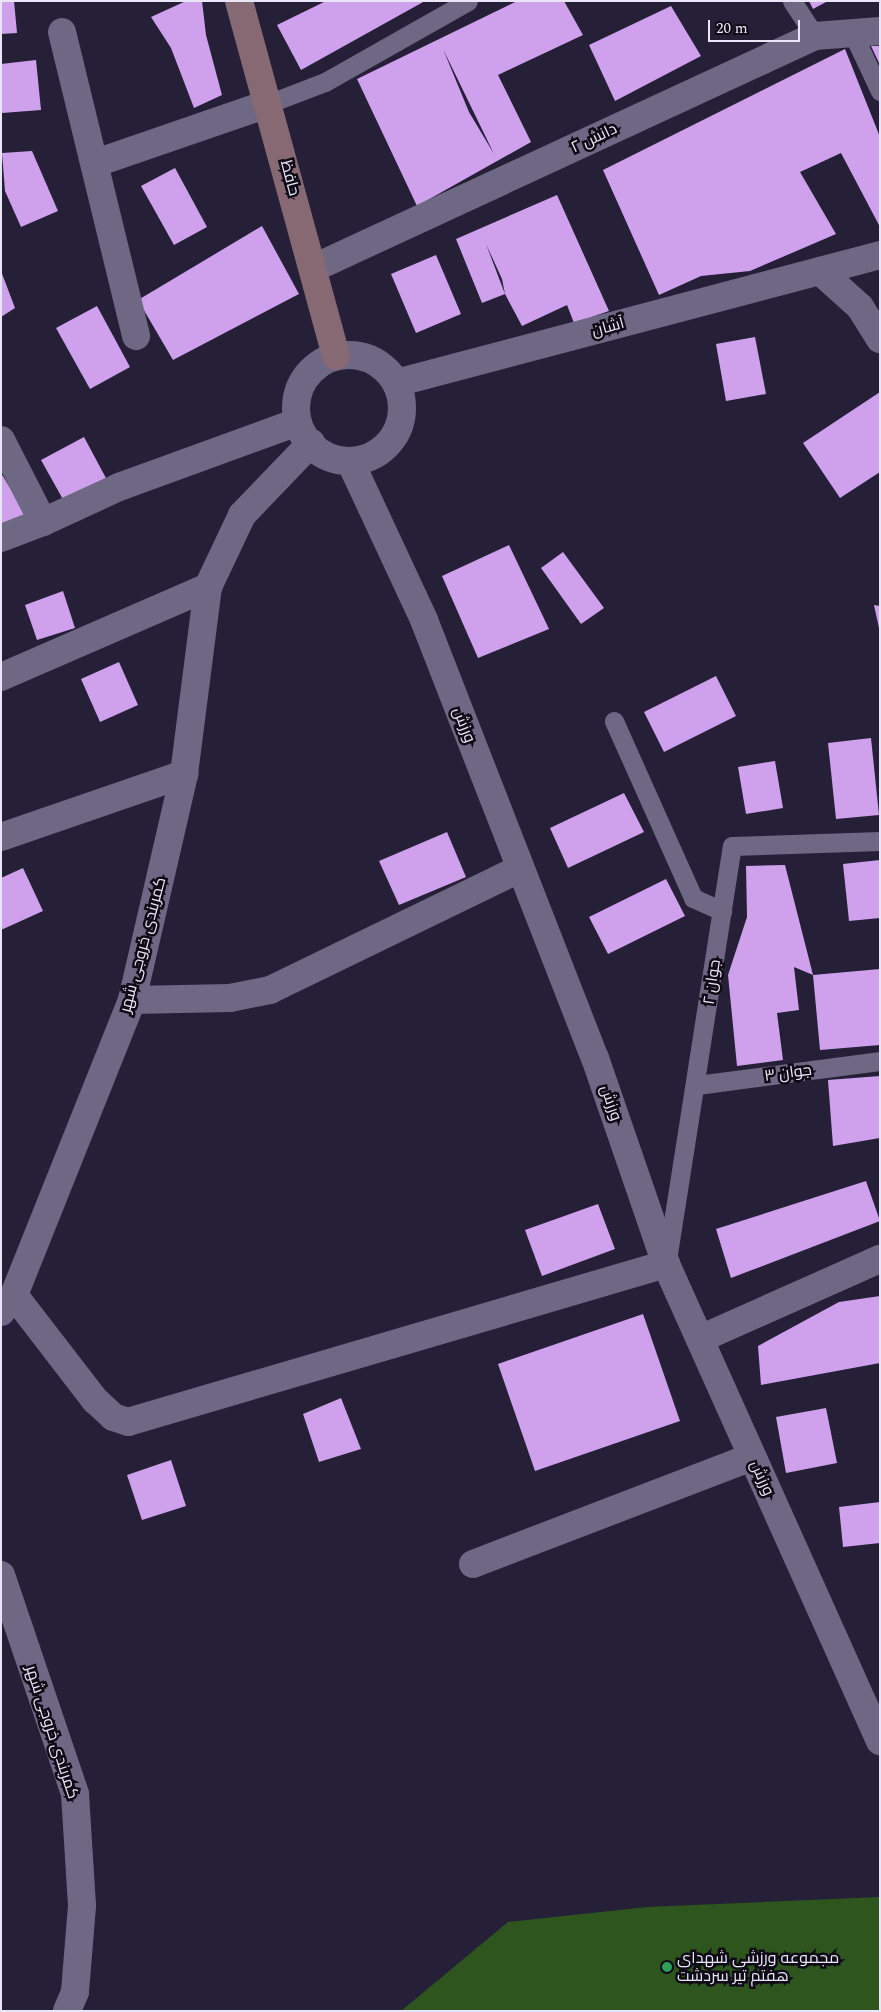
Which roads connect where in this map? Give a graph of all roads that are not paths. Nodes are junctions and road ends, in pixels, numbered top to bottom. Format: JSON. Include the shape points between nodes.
{"nodes":[{"id":1,"x":238,"y":1,"type":"edge"},
{"id":2,"x":468,"y":1,"type":"edge"},
{"id":3,"x":792,"y":1,"type":"edge"},
{"id":4,"x":880,"y":31,"type":"edge"},
{"id":5,"x":62,"y":32,"type":"dead end"},
{"id":6,"x":853,"y":34,"type":"junction"},
{"id":7,"x":815,"y":36,"type":"junction"},
{"id":8,"x":880,"y":91,"type":"edge"},
{"id":9,"x":270,"y":103,"type":"junction"},
{"id":10,"x":96,"y":163,"type":"junction"},
{"id":11,"x":880,"y":255,"type":"edge"},
{"id":12,"x":314,"y":268,"type":"junction"},
{"id":13,"x":820,"y":271,"type":"junction"},
{"id":14,"x":136,"y":336,"type":"dead end"},
{"id":15,"x":880,"y":339,"type":"edge"},
{"id":16,"x":336,"y":356,"type":"junction"},
{"id":17,"x":396,"y":383,"type":"junction"},
{"id":18,"x":304,"y":432,"type":"junction"},
{"id":19,"x":1,"y":440,"type":"edge"},
{"id":20,"x":350,"y":461,"type":"junction"},
{"id":21,"x":43,"y":522,"type":"junction"},
{"id":22,"x":1,"y":538,"type":"edge"},
{"id":23,"x":208,"y":587,"type":"junction"},
{"id":24,"x":1,"y":677,"type":"edge"},
{"id":25,"x":614,"y":720,"type":"dead end"},
{"id":26,"x":184,"y":774,"type":"junction"},
{"id":27,"x":1,"y":837,"type":"edge"},
{"id":28,"x":880,"y":841,"type":"edge"},
{"id":29,"x":519,"y":869,"type":"junction"},
{"id":30,"x":722,"y":911,"type":"junction"},
{"id":31,"x":132,"y":1000,"type":"junction"},
{"id":32,"x":880,"y":1061,"type":"edge"},
{"id":33,"x":697,"y":1085,"type":"junction"},
{"id":34,"x":880,"y":1260,"type":"edge"},
{"id":35,"x":666,"y":1264,"type":"junction"},
{"id":36,"x":8,"y":1304,"type":"edge"},
{"id":37,"x":700,"y":1339,"type":"junction"},
{"id":38,"x":752,"y":1457,"type":"junction"},
{"id":39,"x":473,"y":1564,"type":"dead end"},
{"id":40,"x":1,"y":1576,"type":"edge"},
{"id":41,"x":880,"y":1741,"type":"edge"},
{"id":42,"x":66,"y":2011,"type":"edge"}],
"edges":[{"from":1,"to":9,"type":"main road","name":"حافظ"},
{"from":2,"to":9,"type":"lane","via":[[325,82]]},
{"from":3,"to":7,"type":"lane"},
{"from":4,"to":6,"type":"street","name":"دانش ۲"},
{"from":5,"to":10,"type":"street"},
{"from":6,"to":7,"type":"street","name":"دانش ۲"},
{"from":6,"to":8,"type":"lane"},
{"from":7,"to":12,"type":"street","name":"دانش ۲"},
{"from":9,"to":10,"type":"street"},
{"from":9,"to":12,"type":"main road","name":"حافظ"},
{"from":10,"to":14,"type":"street"},
{"from":11,"to":13,"type":"street","name":"آشان"},
{"from":12,"to":16,"type":"main road","name":"حافظ"},
{"from":13,"to":15,"type":"street","via":[[860,307]]},
{"from":13,"to":17,"type":"street","name":"آشان"},
{"from":16,"to":17,"type":"street","via":[[370,359]]},
{"from":16,"to":18,"type":"street","via":[[308,374],[300,388]]},
{"from":17,"to":20,"type":"street","via":[[402,400],[395,435],[383,448]]},
{"from":18,"to":20,"type":"street","via":[[332,457]]},
{"from":18,"to":21,"type":"street","via":[[119,487]]},
{"from":18,"to":23,"type":"street","name":"کمربندی خروجی شهر","via":[[242,515]]},
{"from":19,"to":21,"type":"street"},
{"from":20,"to":29,"type":"street","name":"ورزش","via":[[424,620]]},
{"from":21,"to":22,"type":"street"},
{"from":23,"to":24,"type":"street"},
{"from":23,"to":26,"type":"street","name":"کمربندی خروجی شهر"},
{"from":25,"to":30,"type":"lane","via":[[694,898]]},
{"from":26,"to":27,"type":"street"},
{"from":26,"to":31,"type":"street","name":"کمربندی خروجی شهر"},
{"from":28,"to":30,"type":"lane","name":"جوان ۲","via":[[732,846]]},
{"from":29,"to":31,"type":"street","via":[[270,990],[230,998]]},
{"from":29,"to":35,"type":"street","name":"ورزش","via":[[595,1058]]},
{"from":30,"to":33,"type":"lane","name":"جوان ۲"},
{"from":31,"to":36,"type":"street","name":"کمربندی خروجی شهر"},
{"from":32,"to":33,"type":"lane","name":"جوان ۳"},
{"from":33,"to":35,"type":"lane","name":"جوان ۲"},
{"from":34,"to":37,"type":"street"},
{"from":35,"to":36,"type":"street","via":[[128,1422],[113,1417],[95,1400]]},
{"from":35,"to":37,"type":"street","name":"ورزش"},
{"from":37,"to":38,"type":"street","name":"ورزش"},
{"from":38,"to":39,"type":"street"},
{"from":38,"to":41,"type":"street","name":"ورزش"},
{"from":40,"to":42,"type":"street","name":"کمربندی خروجی شهر","via":[[75,1794],[82,1906],[75,1992]]}]}
